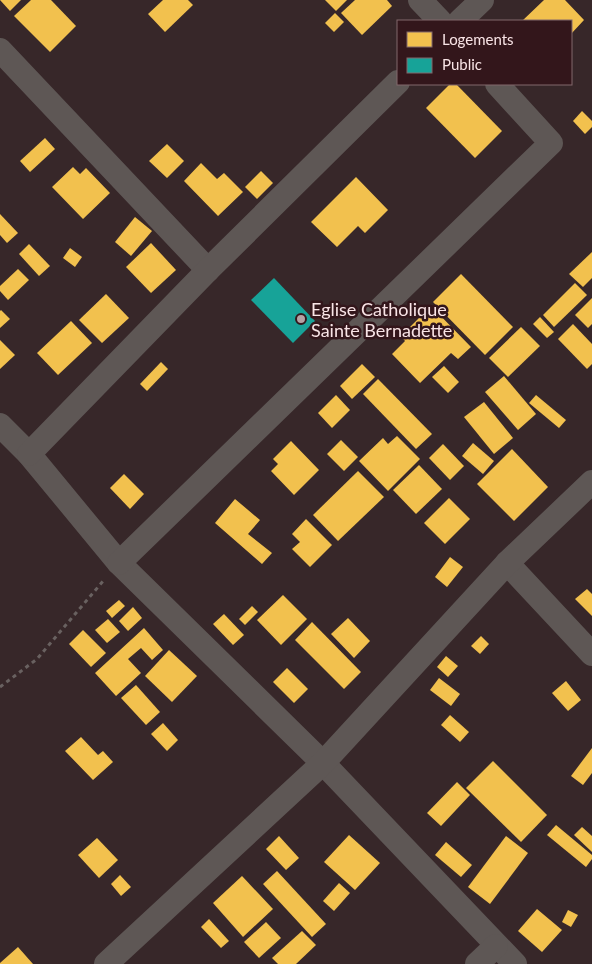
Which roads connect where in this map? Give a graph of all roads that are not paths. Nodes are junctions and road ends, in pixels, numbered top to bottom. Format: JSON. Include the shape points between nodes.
{"nodes":[{"id":1,"x":420,"y":0,"type":"edge"},
{"id":2,"x":482,"y":0,"type":"edge"},
{"id":3,"x":439,"y":20,"type":"edge"},
{"id":4,"x":461,"y":20,"type":"edge"},
{"id":5,"x":0,"y":50,"type":"edge"},
{"id":6,"x":397,"y":83,"type":"edge"},
{"id":7,"x":498,"y":85,"type":"edge"},
{"id":8,"x":208,"y":270,"type":"junction"},
{"id":9,"x":0,"y":425,"type":"edge"},
{"id":10,"x":29,"y":454,"type":"junction"},
{"id":11,"x":592,"y":482,"type":"edge"},
{"id":12,"x":119,"y":563,"type":"junction"},
{"id":13,"x":506,"y":563,"type":"junction"},
{"id":14,"x":592,"y":654,"type":"edge"},
{"id":15,"x":323,"y":763,"type":"junction"},
{"id":16,"x":496,"y":946,"type":"junction"},
{"id":17,"x":106,"y":964,"type":"edge"},
{"id":18,"x":477,"y":964,"type":"edge"},
{"id":19,"x":515,"y":964,"type":"edge"}],
"edges":[{"from":1,"to":3,"type":"street"},
{"from":2,"to":4,"type":"street"},
{"from":5,"to":8,"type":"street"},
{"from":6,"to":8,"type":"street"},
{"from":7,"to":12,"type":"street","via":[[551,143]]},
{"from":8,"to":10,"type":"street"},
{"from":9,"to":10,"type":"street"},
{"from":10,"to":12,"type":"street"},
{"from":11,"to":13,"type":"street"},
{"from":12,"to":15,"type":"street"},
{"from":13,"to":14,"type":"street"},
{"from":13,"to":15,"type":"street"},
{"from":15,"to":16,"type":"street"},
{"from":15,"to":17,"type":"street"},
{"from":16,"to":18,"type":"street"},
{"from":16,"to":19,"type":"street"}]}
